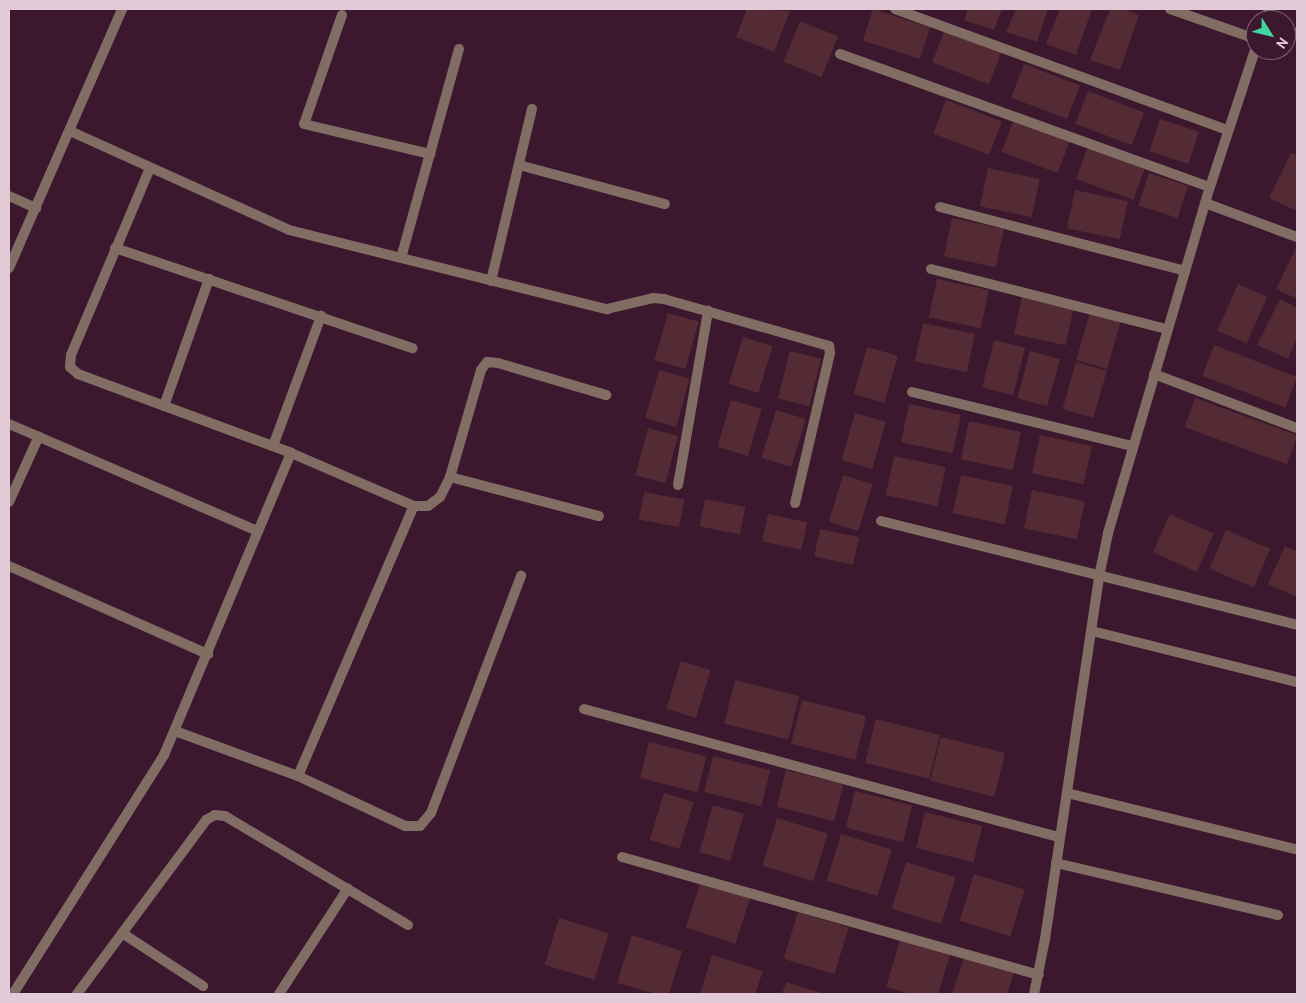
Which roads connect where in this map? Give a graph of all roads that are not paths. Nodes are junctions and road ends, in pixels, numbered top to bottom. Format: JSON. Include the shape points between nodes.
{"nodes":[{"id":1,"x":122,"y":9,"type":"edge"},
{"id":2,"x":896,"y":9,"type":"edge"},
{"id":3,"x":1170,"y":9,"type":"edge"},
{"id":4,"x":342,"y":14,"type":"dead end"},
{"id":5,"x":1246,"y":36,"type":"edge"},
{"id":6,"x":459,"y":49,"type":"dead end"},
{"id":7,"x":840,"y":54,"type":"dead end"},
{"id":8,"x":1252,"y":60,"type":"edge"},
{"id":9,"x":532,"y":109,"type":"dead end"},
{"id":10,"x":1228,"y":130,"type":"junction"},
{"id":11,"x":70,"y":131,"type":"junction"},
{"id":12,"x":430,"y":154,"type":"junction"},
{"id":13,"x":519,"y":165,"type":"junction"},
{"id":14,"x":150,"y":168,"type":"junction"},
{"id":15,"x":1210,"y":187,"type":"junction"},
{"id":16,"x":9,"y":196,"type":"edge"},
{"id":17,"x":1205,"y":203,"type":"junction"},
{"id":18,"x":665,"y":204,"type":"dead end"},
{"id":19,"x":940,"y":207,"type":"dead end"},
{"id":20,"x":36,"y":208,"type":"junction"},
{"id":21,"x":1297,"y":237,"type":"edge"},
{"id":22,"x":115,"y":248,"type":"junction"},
{"id":23,"x":401,"y":258,"type":"junction"},
{"id":24,"x":9,"y":268,"type":"edge"},
{"id":25,"x":931,"y":269,"type":"dead end"},
{"id":26,"x":1185,"y":271,"type":"junction"},
{"id":27,"x":209,"y":279,"type":"junction"},
{"id":28,"x":491,"y":281,"type":"junction"},
{"id":29,"x":708,"y":311,"type":"junction"},
{"id":30,"x":320,"y":316,"type":"junction"},
{"id":31,"x":1167,"y":329,"type":"junction"},
{"id":32,"x":412,"y":348,"type":"dead end"},
{"id":33,"x":1154,"y":374,"type":"junction"},
{"id":34,"x":912,"y":392,"type":"dead end"},
{"id":35,"x":606,"y":395,"type":"dead end"},
{"id":36,"x":164,"y":406,"type":"junction"},
{"id":37,"x":9,"y":424,"type":"edge"},
{"id":38,"x":1297,"y":428,"type":"edge"},
{"id":39,"x":39,"y":436,"type":"junction"},
{"id":40,"x":273,"y":446,"type":"junction"},
{"id":41,"x":1132,"y":446,"type":"junction"},
{"id":42,"x":291,"y":453,"type":"junction"},
{"id":43,"x":450,"y":477,"type":"junction"},
{"id":44,"x":678,"y":485,"type":"dead end"},
{"id":45,"x":9,"y":502,"type":"edge"},
{"id":46,"x":795,"y":502,"type":"dead end"},
{"id":47,"x":414,"y":506,"type":"junction"},
{"id":48,"x":599,"y":516,"type":"dead end"},
{"id":49,"x":881,"y":521,"type":"dead end"},
{"id":50,"x":258,"y":531,"type":"junction"},
{"id":51,"x":9,"y":566,"type":"edge"},
{"id":52,"x":521,"y":576,"type":"dead end"},
{"id":53,"x":1099,"y":577,"type":"junction"},
{"id":54,"x":1297,"y":625,"type":"edge"},
{"id":55,"x":1092,"y":631,"type":"junction"},
{"id":56,"x":208,"y":654,"type":"junction"},
{"id":57,"x":1297,"y":682,"type":"edge"},
{"id":58,"x":584,"y":709,"type":"dead end"},
{"id":59,"x":175,"y":731,"type":"junction"},
{"id":60,"x":298,"y":776,"type":"junction"},
{"id":61,"x":1067,"y":793,"type":"junction"},
{"id":62,"x":1060,"y":837,"type":"junction"},
{"id":63,"x":1295,"y":849,"type":"dead end"},
{"id":64,"x":622,"y":857,"type":"dead end"},
{"id":65,"x":1056,"y":863,"type":"junction"},
{"id":66,"x":348,"y":888,"type":"junction"},
{"id":67,"x":1278,"y":915,"type":"dead end"},
{"id":68,"x":408,"y":925,"type":"dead end"},
{"id":69,"x":122,"y":933,"type":"junction"},
{"id":70,"x":1038,"y":976,"type":"junction"},
{"id":71,"x":203,"y":986,"type":"dead end"},
{"id":72,"x":13,"y":994,"type":"edge"},
{"id":73,"x":77,"y":994,"type":"edge"},
{"id":74,"x":279,"y":994,"type":"edge"},
{"id":75,"x":1034,"y":994,"type":"edge"}],
"edges":[{"from":1,"to":11,"type":"street"},
{"from":2,"to":10,"type":"street"},
{"from":3,"to":5,"type":"street"},
{"from":4,"to":12,"type":"street","via":[[304,124]]},
{"from":6,"to":12,"type":"street"},
{"from":7,"to":15,"type":"street"},
{"from":8,"to":10,"type":"street"},
{"from":9,"to":13,"type":"street"},
{"from":10,"to":15,"type":"street"},
{"from":11,"to":14,"type":"street"},
{"from":11,"to":20,"type":"street"},
{"from":12,"to":23,"type":"street"},
{"from":13,"to":18,"type":"street"},
{"from":13,"to":28,"type":"street"},
{"from":14,"to":22,"type":"street"},
{"from":14,"to":23,"type":"street","via":[[272,224]]},
{"from":15,"to":17,"type":"street"},
{"from":16,"to":20,"type":"street"},
{"from":17,"to":21,"type":"street"},
{"from":17,"to":26,"type":"street"},
{"from":19,"to":26,"type":"street"},
{"from":20,"to":24,"type":"street"},
{"from":22,"to":27,"type":"street"},
{"from":22,"to":36,"type":"street","via":[[71,355],[70,367],[78,374]]},
{"from":23,"to":28,"type":"street"},
{"from":25,"to":31,"type":"street"},
{"from":26,"to":31,"type":"street"},
{"from":27,"to":30,"type":"street"},
{"from":27,"to":36,"type":"street"},
{"from":28,"to":29,"type":"street","via":[[607,309],[654,298]]},
{"from":29,"to":44,"type":"street"},
{"from":29,"to":46,"type":"street","via":[[829,346]]},
{"from":30,"to":32,"type":"street"},
{"from":30,"to":40,"type":"street"},
{"from":31,"to":33,"type":"street"},
{"from":33,"to":38,"type":"street"},
{"from":33,"to":41,"type":"street"},
{"from":34,"to":41,"type":"street"},
{"from":35,"to":43,"type":"street","via":[[487,362],[481,370]]},
{"from":36,"to":40,"type":"street"},
{"from":37,"to":39,"type":"street"},
{"from":39,"to":45,"type":"street"},
{"from":39,"to":50,"type":"street"},
{"from":40,"to":42,"type":"street"},
{"from":41,"to":53,"type":"street"},
{"from":42,"to":47,"type":"street"},
{"from":42,"to":50,"type":"street"},
{"from":43,"to":47,"type":"street","via":[[440,497],[428,506]]},
{"from":43,"to":48,"type":"street"},
{"from":47,"to":60,"type":"street"},
{"from":49,"to":53,"type":"street"},
{"from":50,"to":56,"type":"street"},
{"from":51,"to":56,"type":"street"},
{"from":52,"to":60,"type":"street","via":[[431,813],[420,826],[405,826]]},
{"from":53,"to":54,"type":"street"},
{"from":53,"to":55,"type":"street"},
{"from":55,"to":57,"type":"street"},
{"from":55,"to":61,"type":"street"},
{"from":56,"to":59,"type":"street"},
{"from":58,"to":62,"type":"street"},
{"from":59,"to":60,"type":"street"},
{"from":59,"to":72,"type":"street","via":[[164,755]]},
{"from":61,"to":62,"type":"street"},
{"from":61,"to":63,"type":"street"},
{"from":62,"to":65,"type":"street"},
{"from":64,"to":70,"type":"street"},
{"from":65,"to":67,"type":"street"},
{"from":65,"to":70,"type":"street"},
{"from":66,"to":68,"type":"street"},
{"from":66,"to":69,"type":"street","via":[[226,816],[215,815],[206,820]]},
{"from":66,"to":74,"type":"street"},
{"from":69,"to":71,"type":"street"},
{"from":69,"to":73,"type":"street"},
{"from":70,"to":75,"type":"street"}]}
